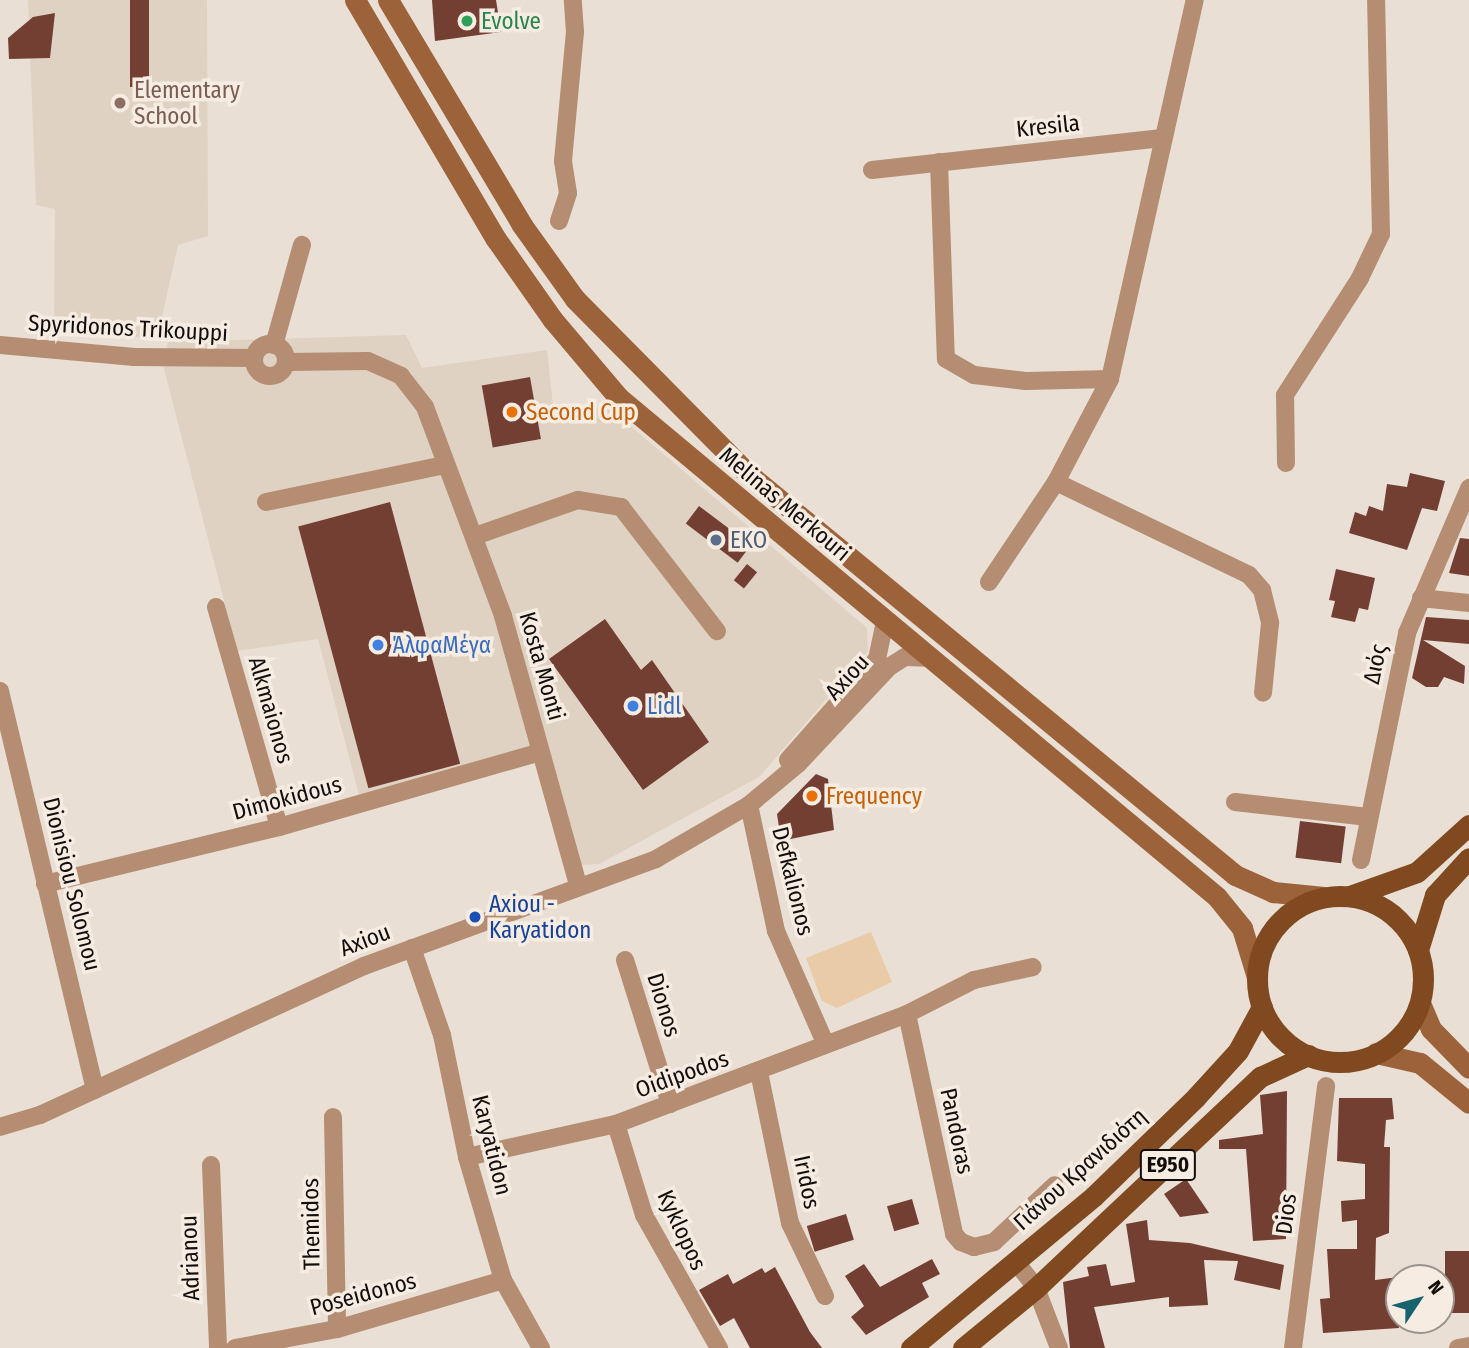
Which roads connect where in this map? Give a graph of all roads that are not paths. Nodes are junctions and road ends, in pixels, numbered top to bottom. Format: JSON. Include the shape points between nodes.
{"nodes":[{"id":1,"x":355,"y":0,"type":"edge"},
{"id":2,"x":388,"y":0,"type":"edge"},
{"id":3,"x":573,"y":0,"type":"edge"},
{"id":4,"x":1195,"y":0,"type":"edge"},
{"id":5,"x":1376,"y":0,"type":"edge"},
{"id":6,"x":1162,"y":138,"type":"junction"},
{"id":7,"x":939,"y":162,"type":"junction"},
{"id":8,"x":872,"y":170,"type":"dead end"},
{"id":9,"x":559,"y":221,"type":"dead end"},
{"id":10,"x":302,"y":245,"type":"dead end"},
{"id":11,"x":0,"y":345,"type":"edge"},
{"id":12,"x":274,"y":345,"type":"junction"},
{"id":13,"x":254,"y":358,"type":"junction"},
{"id":14,"x":286,"y":362,"type":"junction"},
{"id":15,"x":1110,"y":379,"type":"junction"},
{"id":16,"x":1286,"y":463,"type":"dead end"},
{"id":17,"x":445,"y":465,"type":"junction"},
{"id":18,"x":1056,"y":482,"type":"junction"},
{"id":19,"x":1469,"y":488,"type":"edge"},
{"id":20,"x":265,"y":502,"type":"dead end"},
{"id":21,"x":475,"y":536,"type":"junction"},
{"id":22,"x":989,"y":582,"type":"dead end"},
{"id":23,"x":1421,"y":598,"type":"junction"},
{"id":24,"x":1469,"y":603,"type":"edge"},
{"id":25,"x":215,"y":607,"type":"dead end"},
{"id":26,"x":885,"y":620,"type":"junction"},
{"id":27,"x":717,"y":631,"type":"dead end"},
{"id":28,"x":928,"y":658,"type":"junction"},
{"id":29,"x":0,"y":691,"type":"edge"},
{"id":30,"x":1264,"y":693,"type":"dead end"},
{"id":31,"x":540,"y":752,"type":"junction"},
{"id":32,"x":1235,"y":802,"type":"dead end"},
{"id":33,"x":749,"y":805,"type":"junction"},
{"id":34,"x":1368,"y":817,"type":"junction"},
{"id":35,"x":1469,"y":825,"type":"edge"},
{"id":36,"x":279,"y":827,"type":"junction"},
{"id":37,"x":1469,"y":859,"type":"edge"},
{"id":38,"x":1362,"y":860,"type":"dead end"},
{"id":39,"x":45,"y":884,"type":"junction"},
{"id":40,"x":578,"y":885,"type":"junction"},
{"id":41,"x":1350,"y":896,"type":"junction"},
{"id":42,"x":1324,"y":897,"type":"junction"},
{"id":43,"x":412,"y":948,"type":"junction"},
{"id":44,"x":1418,"y":950,"type":"junction"},
{"id":45,"x":625,"y":960,"type":"dead end"},
{"id":46,"x":1032,"y":967,"type":"dead end"},
{"id":47,"x":1257,"y":977,"type":"junction"},
{"id":48,"x":1420,"y":1003,"type":"junction"},
{"id":49,"x":1262,"y":1007,"type":"junction"},
{"id":50,"x":907,"y":1014,"type":"junction"},
{"id":51,"x":826,"y":1045,"type":"junction"},
{"id":52,"x":1376,"y":1053,"type":"junction"},
{"id":53,"x":1308,"y":1055,"type":"junction"},
{"id":54,"x":1469,"y":1068,"type":"edge"},
{"id":55,"x":759,"y":1072,"type":"junction"},
{"id":56,"x":1326,"y":1086,"type":"dead end"},
{"id":57,"x":94,"y":1090,"type":"junction"},
{"id":58,"x":1469,"y":1103,"type":"edge"},
{"id":59,"x":670,"y":1104,"type":"junction"},
{"id":60,"x":333,"y":1117,"type":"dead end"},
{"id":61,"x":616,"y":1124,"type":"junction"},
{"id":62,"x":0,"y":1127,"type":"edge"},
{"id":63,"x":467,"y":1157,"type":"junction"},
{"id":64,"x":211,"y":1166,"type":"dead end"},
{"id":65,"x":1055,"y":1185,"type":"dead end"},
{"id":66,"x":1016,"y":1262,"type":"junction"},
{"id":67,"x":503,"y":1280,"type":"junction"},
{"id":68,"x":1036,"y":1288,"type":"junction"},
{"id":69,"x":825,"y":1296,"type":"dead end"},
{"id":70,"x":337,"y":1329,"type":"junction"},
{"id":71,"x":1469,"y":1346,"type":"edge"},
{"id":72,"x":218,"y":1348,"type":"edge"},
{"id":73,"x":235,"y":1348,"type":"edge"},
{"id":74,"x":541,"y":1348,"type":"edge"},
{"id":75,"x":719,"y":1348,"type":"edge"},
{"id":76,"x":911,"y":1348,"type":"edge"},
{"id":77,"x":963,"y":1348,"type":"edge"},
{"id":78,"x":1059,"y":1348,"type":"edge"},
{"id":79,"x":1293,"y":1348,"type":"edge"},
{"id":80,"x":1458,"y":1348,"type":"edge"}],
"edges":[{"from":1,"to":26,"type":"main road","name":"Melinas Merkouri","via":[[496,239],[618,397]]},
{"from":2,"to":42,"type":"main road","name":"Melinas Merkouri","via":[[522,225],[575,299],[746,471],[1235,875],[1273,892]]},
{"from":3,"to":9,"type":"street","via":[[575,32],[563,161],[568,193]]},
{"from":4,"to":6,"type":"street"},
{"from":5,"to":16,"type":"street","via":[[1381,234],[1360,278],[1284,395]]},
{"from":6,"to":7,"type":"street","name":"Kresila"},
{"from":6,"to":15,"type":"street"},
{"from":7,"to":8,"type":"street","name":"Kresila"},
{"from":7,"to":15,"type":"street","via":[[946,359],[974,375],[1013,380]]},
{"from":10,"to":12,"type":"street"},
{"from":11,"to":13,"type":"street","name":"Spyridonos Trikouppi","via":[[134,357]]},
{"from":12,"to":13,"type":"street","via":[[259,349]]},
{"from":12,"to":14,"type":"street"},
{"from":13,"to":14,"type":"street","via":[[260,373],[269,376],[279,374]]},
{"from":14,"to":17,"type":"street","name":"Kosta Monti","via":[[368,362],[401,376],[425,407]]},
{"from":15,"to":18,"type":"street"},
{"from":17,"to":20,"type":"street"},
{"from":17,"to":21,"type":"street","name":"Kosta Monti"},
{"from":18,"to":22,"type":"street"},
{"from":18,"to":30,"type":"street","via":[[1250,575],[1262,590],[1270,623]]},
{"from":19,"to":23,"type":"street","name":"Διός"},
{"from":21,"to":27,"type":"street","via":[[578,500],[621,507]]},
{"from":21,"to":31,"type":"street","name":"Kosta Monti"},
{"from":23,"to":24,"type":"street"},
{"from":23,"to":34,"type":"street","name":"Διός","via":[[1407,633]]},
{"from":25,"to":36,"type":"street","name":"Alkmaionos"},
{"from":26,"to":28,"type":"main road","name":"Melinas Merkouri"},
{"from":26,"to":33,"type":"street","name":"Axiou","via":[[877,659]]},
{"from":28,"to":33,"type":"street","name":"Axiou","via":[[905,657],[889,667],[798,764]]},
{"from":28,"to":47,"type":"main road","name":"Melinas Merkouri","via":[[1217,897],[1242,928]]},
{"from":29,"to":39,"type":"street","name":"Dionisiou Solomou"},
{"from":31,"to":36,"type":"street","name":"Dimokidous"},
{"from":31,"to":40,"type":"street","name":"Kosta Monti"},
{"from":32,"to":34,"type":"street"},
{"from":33,"to":40,"type":"street","name":"Axiou","via":[[656,859]]},
{"from":33,"to":51,"type":"street","name":"Defkalionos","via":[[776,931]]},
{"from":34,"to":38,"type":"street","name":"Διός"},
{"from":35,"to":41,"type":"main road","via":[[1418,872]]},
{"from":36,"to":39,"type":"street","name":"Dimokidous"},
{"from":37,"to":44,"type":"main road","via":[[1435,895]]},
{"from":39,"to":57,"type":"street","name":"Dionisiou Solomou"},
{"from":40,"to":43,"type":"street","name":"Axiou"},
{"from":41,"to":42,"type":"main road"},
{"from":41,"to":44,"type":"main road","via":[[1392,913]]},
{"from":42,"to":47,"type":"main road","via":[[1298,906],[1276,925],[1262,949]]},
{"from":43,"to":57,"type":"street","name":"Axiou"},
{"from":43,"to":63,"type":"street","name":"Karyatidon","via":[[442,1035]]},
{"from":44,"to":48,"type":"main road","via":[[1423,976]]},
{"from":45,"to":59,"type":"street","name":"Dionos"},
{"from":46,"to":50,"type":"street","name":"Oidipodos","via":[[974,980]]},
{"from":47,"to":49,"type":"main road"},
{"from":48,"to":52,"type":"main road","via":[[1407,1028]]},
{"from":48,"to":54,"type":"main road","via":[[1431,1029]]},
{"from":49,"to":53,"type":"main road","via":[[1288,1044]]},
{"from":49,"to":66,"type":"main road","name":"Γιάνου Κρανιδιότη","number":"E950","via":[[1238,1051],[1196,1097]]},
{"from":50,"to":51,"type":"street","name":"Oidipodos"},
{"from":50,"to":65,"type":"street","name":"Pandoras","via":[[954,1234],[974,1247],[994,1242]]},
{"from":51,"to":55,"type":"street","name":"Oidipodos"},
{"from":52,"to":53,"type":"main road","via":[[1334,1062]]},
{"from":52,"to":58,"type":"main road","via":[[1420,1063]]},
{"from":53,"to":68,"type":"main road","number":"E950","via":[[1259,1077]]},
{"from":55,"to":59,"type":"street","name":"Oidipodos"},
{"from":55,"to":69,"type":"street","name":"Iridos","via":[[790,1223]]},
{"from":56,"to":79,"type":"street","name":"Dios"},
{"from":57,"to":62,"type":"street","name":"Axiou"},
{"from":59,"to":61,"type":"street","name":"Oidipodos"},
{"from":60,"to":70,"type":"street","name":"Themidos"},
{"from":61,"to":63,"type":"street","name":"Oidipodos"},
{"from":61,"to":75,"type":"street","name":"Kyklopos","via":[[644,1215]]},
{"from":63,"to":67,"type":"street","name":"Karyatidon"},
{"from":64,"to":72,"type":"street","name":"Adrianou"},
{"from":66,"to":68,"type":"street"},
{"from":66,"to":76,"type":"main road","name":"Γιάνου Κρανιδιότη","number":"E950"},
{"from":67,"to":70,"type":"street","name":"Poseidonos"},
{"from":67,"to":74,"type":"street","name":"Karyatidon"},
{"from":68,"to":77,"type":"main road","number":"E950"},
{"from":68,"to":78,"type":"street"},
{"from":70,"to":73,"type":"street","name":"Poseidonos"},
{"from":71,"to":80,"type":"street"}]}
